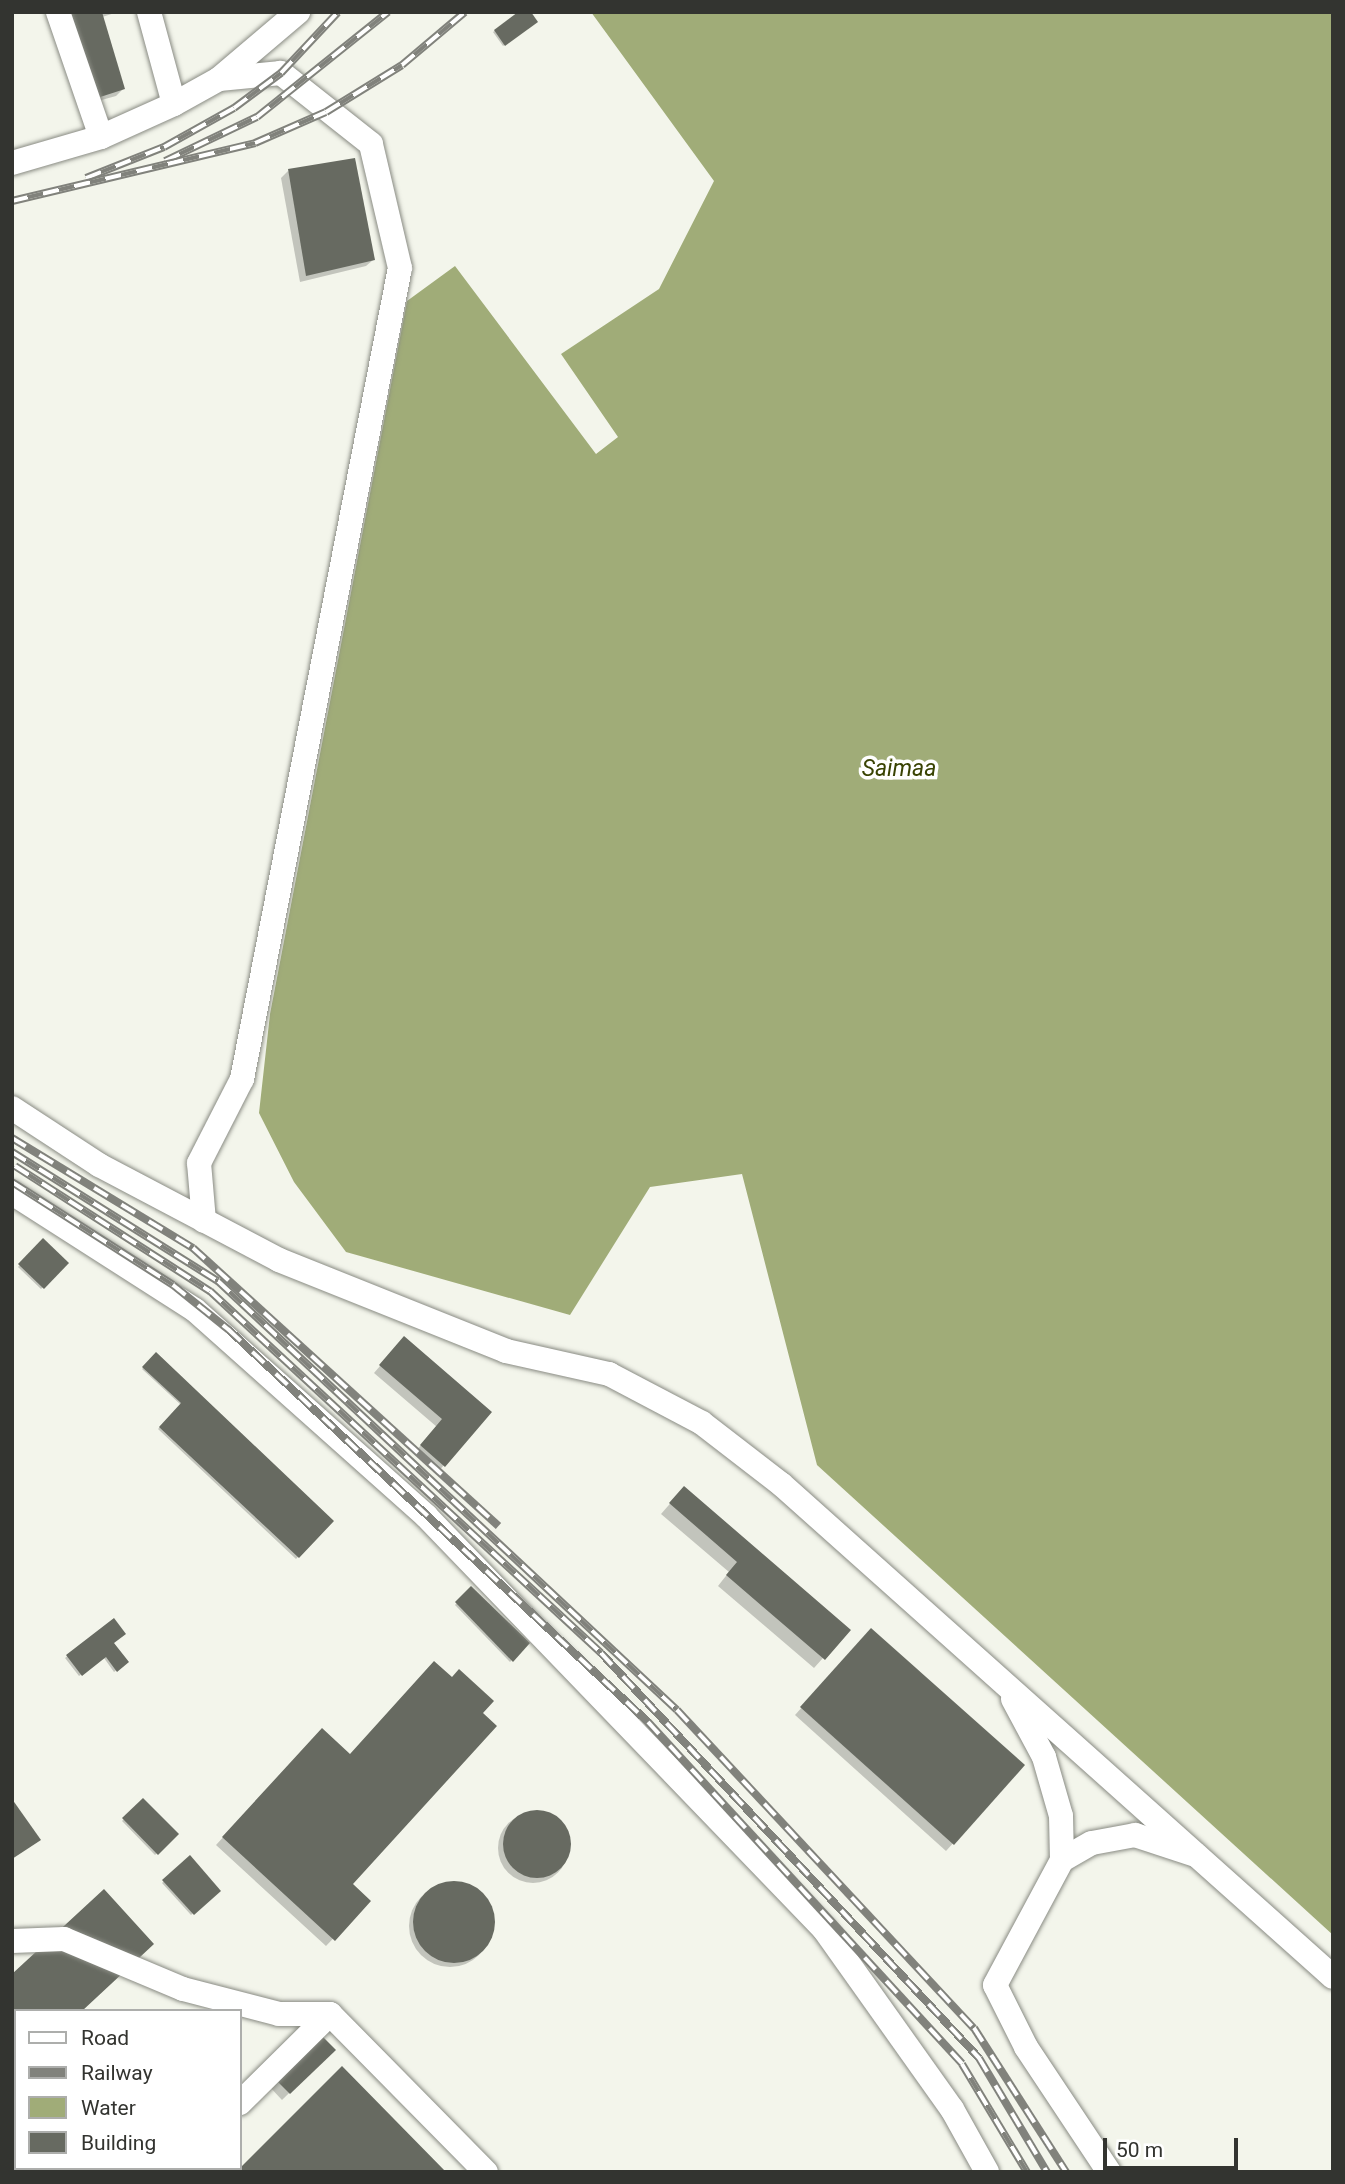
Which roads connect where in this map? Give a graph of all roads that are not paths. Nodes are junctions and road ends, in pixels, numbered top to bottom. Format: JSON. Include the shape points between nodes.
{"nodes":[{"id":1,"x":58,"y":12,"type":"edge"},
{"id":2,"x":149,"y":12,"type":"edge"},
{"id":3,"x":298,"y":12,"type":"edge"},
{"id":4,"x":219,"y":79,"type":"junction"},
{"id":5,"x":174,"y":104,"type":"junction"},
{"id":6,"x":101,"y":137,"type":"junction"},
{"id":7,"x":12,"y":163,"type":"edge"},
{"id":8,"x":12,"y":1108,"type":"edge"},
{"id":9,"x":12,"y":1193,"type":"edge"},
{"id":10,"x":204,"y":1220,"type":"junction"},
{"id":11,"x":988,"y":1665,"type":"junction"},
{"id":12,"x":1203,"y":1857,"type":"junction"},
{"id":13,"x":1062,"y":1860,"type":"junction"},
{"id":14,"x":12,"y":1941,"type":"edge"},
{"id":15,"x":1333,"y":1977,"type":"edge"},
{"id":16,"x":330,"y":2014,"type":"junction"},
{"id":17,"x":242,"y":2101,"type":"edge"},
{"id":18,"x":486,"y":2172,"type":"edge"},
{"id":19,"x":988,"y":2172,"type":"edge"},
{"id":20,"x":1109,"y":2172,"type":"edge"}],
"edges":[{"from":1,"to":6,"type":"lane"},
{"from":2,"to":5,"type":"lane"},
{"from":3,"to":4,"type":"lane"},
{"from":4,"to":5,"type":"lane"},
{"from":4,"to":10,"type":"lane","via":[[281,73],[371,144],[400,268],[242,1079],[199,1163]]},
{"from":5,"to":6,"type":"lane"},
{"from":6,"to":7,"type":"lane"},
{"from":8,"to":10,"type":"lane","via":[[99,1165]]},
{"from":9,"to":19,"type":"lane","via":[[195,1310],[426,1516],[824,1929],[951,2109]]},
{"from":10,"to":11,"type":"lane","via":[[279,1260],[506,1351],[609,1374],[702,1423],[782,1484]]},
{"from":11,"to":12,"type":"lane"},
{"from":11,"to":13,"type":"lane","via":[[1028,1719],[1044,1757],[1061,1816]]},
{"from":12,"to":13,"type":"lane","via":[[1135,1835],[1093,1843]]},
{"from":12,"to":15,"type":"lane"},
{"from":13,"to":20,"type":"lane","via":[[995,1986],[1026,2047]]},
{"from":14,"to":16,"type":"lane","via":[[64,1940],[183,1989],[279,2014]]},
{"from":16,"to":17,"type":"lane"},
{"from":16,"to":18,"type":"lane"}]}
